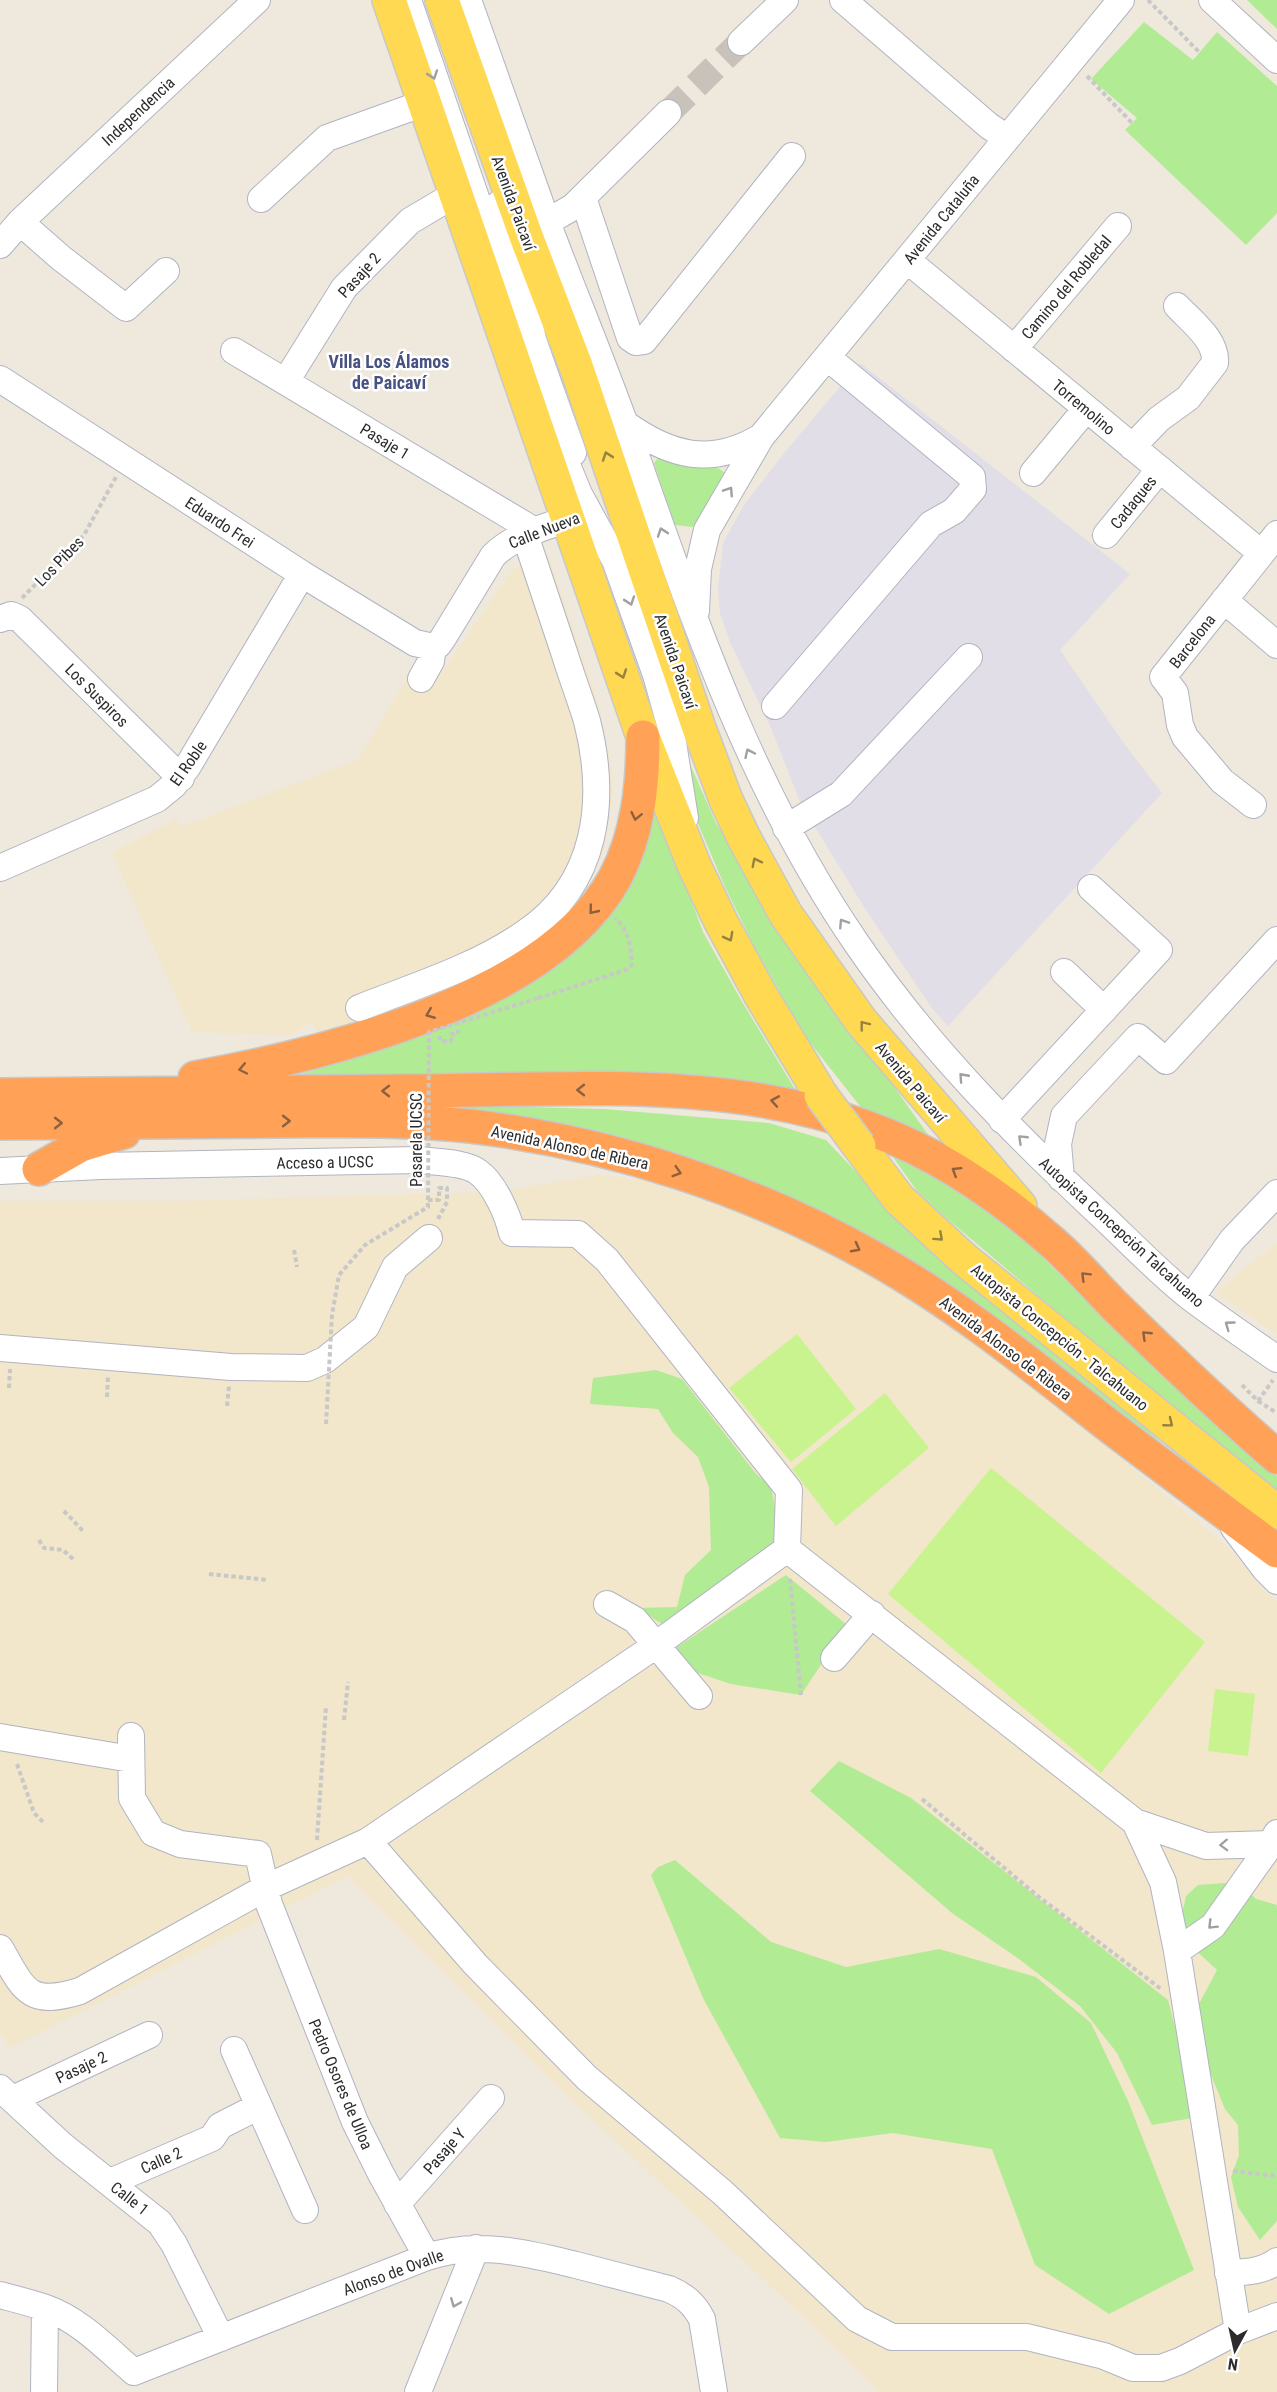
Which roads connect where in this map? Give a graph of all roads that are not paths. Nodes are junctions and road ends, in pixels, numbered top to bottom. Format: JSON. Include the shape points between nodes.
{"nodes":[{"id":1,"x":257,"y":0,"type":"edge"},
{"id":2,"x":389,"y":0,"type":"edge"},
{"id":3,"x":408,"y":0,"type":"edge"},
{"id":4,"x":427,"y":0,"type":"edge"},
{"id":5,"x":442,"y":0,"type":"edge"},
{"id":6,"x":468,"y":0,"type":"edge"},
{"id":7,"x":785,"y":0,"type":"edge"},
{"id":8,"x":843,"y":0,"type":"edge"},
{"id":9,"x":1121,"y":0,"type":"edge"},
{"id":10,"x":1212,"y":0,"type":"edge"},
{"id":11,"x":741,"y":42,"type":"tunnel mouth"},
{"id":12,"x":1277,"y":60,"type":"edge"},
{"id":13,"x":424,"y":103,"type":"junction"},
{"id":14,"x":668,"y":113,"type":"tunnel mouth"},
{"id":15,"x":1007,"y":138,"type":"junction"},
{"id":16,"x":792,"y":156,"type":"dead end"},
{"id":17,"x":458,"y":197,"type":"junction"},
{"id":18,"x":583,"y":198,"type":"junction"},
{"id":19,"x":261,"y":199,"type":"dead end"},
{"id":20,"x":20,"y":222,"type":"junction"},
{"id":21,"x":547,"y":222,"type":"junction"},
{"id":22,"x":1118,"y":226,"type":"dead end"},
{"id":23,"x":0,"y":245,"type":"edge"},
{"id":24,"x":907,"y":260,"type":"junction"},
{"id":25,"x":166,"y":271,"type":"dead end"},
{"id":26,"x":1177,"y":306,"type":"dead end"},
{"id":27,"x":1014,"y":349,"type":"junction"},
{"id":28,"x":234,"y":351,"type":"dead end"},
{"id":29,"x":827,"y":357,"type":"junction"},
{"id":30,"x":0,"y":379,"type":"edge"},
{"id":31,"x":286,"y":381,"type":"junction"},
{"id":32,"x":1086,"y":409,"type":"junction"},
{"id":33,"x":624,"y":423,"type":"junction"},
{"id":34,"x":761,"y":437,"type":"junction"},
{"id":35,"x":1132,"y":447,"type":"junction"},
{"id":36,"x":1160,"y":469,"type":"junction"},
{"id":37,"x":1033,"y":473,"type":"dead end"},
{"id":38,"x":595,"y":511,"type":"junction"},
{"id":39,"x":530,"y":533,"type":"junction"},
{"id":40,"x":1106,"y":535,"type":"dead end"},
{"id":41,"x":1269,"y":543,"type":"edge"},
{"id":42,"x":302,"y":574,"type":"junction"},
{"id":43,"x":1224,"y":600,"type":"junction"},
{"id":44,"x":5,"y":617,"type":"edge"},
{"id":45,"x":697,"y":626,"type":"junction"},
{"id":46,"x":438,"y":643,"type":"junction"},
{"id":47,"x":1277,"y":645,"type":"edge"},
{"id":48,"x":969,"y":657,"type":"dead end"},
{"id":49,"x":421,"y":679,"type":"dead end"},
{"id":50,"x":775,"y":706,"type":"dead end"},
{"id":51,"x":643,"y":737,"type":"junction"},
{"id":52,"x":181,"y":778,"type":"junction"},
{"id":53,"x":1253,"y":805,"type":"dead end"},
{"id":54,"x":786,"y":828,"type":"junction"},
{"id":55,"x":694,"y":865,"type":"junction"},
{"id":56,"x":0,"y":868,"type":"edge"},
{"id":57,"x":1091,"y":888,"type":"dead end"},
{"id":58,"x":1277,"y":940,"type":"edge"},
{"id":59,"x":1064,"y":972,"type":"dead end"},
{"id":60,"x":359,"y":1008,"type":"dead end"},
{"id":61,"x":1104,"y":1010,"type":"junction"},
{"id":62,"x":102,"y":1094,"type":"junction"},
{"id":63,"x":0,"y":1095,"type":"edge"},
{"id":64,"x":1002,"y":1120,"type":"junction"},
{"id":65,"x":165,"y":1122,"type":"junction"},
{"id":66,"x":0,"y":1123,"type":"edge"},
{"id":67,"x":859,"y":1146,"type":"joint"},
{"id":68,"x":90,"y":1156,"type":"junction"},
{"id":69,"x":39,"y":1169,"type":"joint"},
{"id":70,"x":0,"y":1171,"type":"edge"},
{"id":71,"x":1061,"y":1178,"type":"junction"},
{"id":72,"x":1277,"y":1193,"type":"edge"},
{"id":73,"x":432,"y":1231,"type":"road end"},
{"id":74,"x":1053,"y":1244,"type":"junction"},
{"id":75,"x":1191,"y":1298,"type":"junction"},
{"id":76,"x":0,"y":1347,"type":"edge"},
{"id":77,"x":1277,"y":1359,"type":"edge"},
{"id":78,"x":1277,"y":1457,"type":"edge"},
{"id":79,"x":1217,"y":1506,"type":"junction"},
{"id":80,"x":1277,"y":1512,"type":"edge"},
{"id":81,"x":787,"y":1549,"type":"junction"},
{"id":82,"x":1277,"y":1551,"type":"edge"},
{"id":83,"x":1277,"y":1581,"type":"edge"},
{"id":84,"x":607,"y":1604,"type":"dead end"},
{"id":85,"x":872,"y":1614,"type":"junction"},
{"id":86,"x":657,"y":1644,"type":"junction"},
{"id":87,"x":834,"y":1658,"type":"dead end"},
{"id":88,"x":699,"y":1696,"type":"dead end"},
{"id":89,"x":0,"y":1737,"type":"edge"},
{"id":90,"x":1135,"y":1822,"type":"junction"},
{"id":91,"x":1274,"y":1839,"type":"edge"},
{"id":92,"x":368,"y":1840,"type":"junction"},
{"id":93,"x":267,"y":1896,"type":"junction"},
{"id":94,"x":0,"y":1948,"type":"edge"},
{"id":95,"x":1177,"y":1951,"type":"junction"},
{"id":96,"x":149,"y":2035,"type":"dead end"},
{"id":97,"x":234,"y":2050,"type":"dead end"},
{"id":98,"x":6,"y":2094,"type":"edge"},
{"id":99,"x":491,"y":2098,"type":"dead end"},
{"id":100,"x":259,"y":2106,"type":"junction"},
{"id":101,"x":110,"y":2182,"type":"junction"},
{"id":102,"x":397,"y":2204,"type":"junction"},
{"id":103,"x":305,"y":2211,"type":"dead end"},
{"id":104,"x":476,"y":2248,"type":"junction"},
{"id":105,"x":427,"y":2257,"type":"junction"},
{"id":106,"x":1277,"y":2261,"type":"edge"},
{"id":107,"x":1228,"y":2272,"type":"junction"},
{"id":108,"x":0,"y":2295,"type":"edge"},
{"id":109,"x":45,"y":2308,"type":"junction"},
{"id":110,"x":1277,"y":2316,"type":"edge"},
{"id":111,"x":1238,"y":2331,"type":"junction"},
{"id":112,"x":221,"y":2338,"type":"junction"},
{"id":113,"x":134,"y":2382,"type":"edge"},
{"id":114,"x":44,"y":2392,"type":"edge"},
{"id":115,"x":418,"y":2392,"type":"edge"},
{"id":116,"x":714,"y":2392,"type":"edge"}],
"edges":[{"from":1,"to":20,"type":"street","name":"Independencia"},
{"from":2,"to":13,"type":"main road","name":"Avenida Paicaví"},
{"from":3,"to":38,"type":"street","one_way":true,"via":[[565,461]]},
{"from":4,"to":38,"type":"street","via":[[503,217],[533,340]]},
{"from":38,"to":5,"type":"main road","name":"Avenida Paicaví","one_way":true,"via":[[576,366]]},
{"from":6,"to":21,"type":"street","name":"Avenida Paicaví"},
{"from":7,"to":11,"type":"street"},
{"from":8,"to":15,"type":"street"},
{"from":9,"to":15,"type":"street","name":"Avenida Cataluña"},
{"from":10,"to":12,"type":"street"},
{"from":13,"to":17,"type":"main road","name":"Avenida Paicaví"},
{"from":13,"to":19,"type":"street","via":[[322,133]]},
{"from":14,"to":18,"type":"street"},
{"from":15,"to":24,"type":"street","name":"Avenida Cataluña"},
{"from":16,"to":18,"type":"street","via":[[644,341],[630,338]]},
{"from":17,"to":31,"type":"street","name":"Pasaje 2","via":[[410,221],[344,288]]},
{"from":17,"to":38,"type":"main road","name":"Avenida Paicaví"},
{"from":18,"to":21,"type":"street"},
{"from":20,"to":23,"type":"street","name":"Independencia"},
{"from":20,"to":25,"type":"street","via":[[126,308]]},
{"from":21,"to":33,"type":"street","name":"Avenida Paicaví"},
{"from":22,"to":27,"type":"street","name":"Camino del Robledal"},
{"from":24,"to":27,"type":"street","name":"Torremolino"},
{"from":24,"to":29,"type":"street","name":"Avenida Cataluña"},
{"from":26,"to":35,"type":"street","via":[[1209,340],[1215,363],[1188,398]]},
{"from":27,"to":32,"type":"street","name":"Torremolino"},
{"from":28,"to":31,"type":"street","name":"Pasaje 1"},
{"from":29,"to":34,"type":"street","name":"Avenida Cataluña"},
{"from":29,"to":50,"type":"street","via":[[972,477],[973,489],[954,511],[932,524]]},
{"from":30,"to":42,"type":"street","name":"Eduardo Frei"},
{"from":31,"to":39,"type":"street","name":"Pasaje 1"},
{"from":32,"to":35,"type":"street","name":"Torremolino"},
{"from":32,"to":37,"type":"street"},
{"from":33,"to":34,"type":"street","name":"Avenida Cataluña","via":[[668,449],[690,454],[724,453]]},
{"from":45,"to":33,"type":"street","name":"Avenida Paicaví","one_way":true},
{"from":45,"to":34,"type":"street","name":"Avenida Cataluña","one_way":true,"via":[[698,569],[707,530]]},
{"from":35,"to":36,"type":"street","name":"Torremolino"},
{"from":36,"to":40,"type":"street","name":"Cadaques"},
{"from":36,"to":41,"type":"street","name":"Torremolino"},
{"from":38,"to":39,"type":"street","name":"Calle Nueva"},
{"from":38,"to":51,"type":"main road","name":"Avenida Paicaví","one_way":true},
{"from":38,"to":55,"type":"street","one_way":true,"via":[[667,707]]},
{"from":74,"to":38,"type":"main road","name":"Avenida Paicaví","one_way":true,"via":[[888,1054],[785,913],[726,800],[652,591]]},
{"from":39,"to":46,"type":"street","name":"Calle Nueva","via":[[502,546],[493,556]]},
{"from":39,"to":60,"type":"street","via":[[586,720],[596,779],[595,823],[585,861],[562,900],[526,933],[479,959]]},
{"from":41,"to":43,"type":"street","name":"Barcelona"},
{"from":42,"to":46,"type":"street","name":"Eduardo Frei","via":[[415,643]]},
{"from":42,"to":52,"type":"street","name":"El Roble"},
{"from":43,"to":47,"type":"street"},
{"from":43,"to":53,"type":"street","name":"Barcelona","via":[[1163,677],[1175,693],[1185,737],[1222,780]]},
{"from":44,"to":52,"type":"street","name":"Los Suspiros","via":[[20,619]]},
{"from":54,"to":45,"type":"street","name":"Avenida Paicaví","one_way":true,"via":[[737,727]]},
{"from":46,"to":49,"type":"street","name":"Calle Nueva"},
{"from":48,"to":54,"type":"street","via":[[841,794]]},
{"from":51,"to":55,"type":"main road","name":"Avenida Paicaví"},
{"from":51,"to":62,"type":"highway","one_way":true,"via":[[641,788],[631,837],[615,878],[593,910],[543,956],[484,990],[406,1024],[270,1063]]},
{"from":52,"to":56,"type":"street","name":"El Roble","via":[[157,799]]},
{"from":64,"to":54,"type":"street","name":"Avenida Paicaví","one_way":true,"via":[[947,1059],[857,945]]},
{"from":55,"to":67,"type":"main road","name":"Avenida Paicaví","one_way":true,"bridge":true,"via":[[741,960],[821,1095]]},
{"from":57,"to":61,"type":"street","via":[[1159,950]]},
{"from":58,"to":71,"type":"street","via":[[1166,1061],[1138,1037],[1064,1116],[1058,1144]]},
{"from":59,"to":61,"type":"street"},
{"from":61,"to":64,"type":"street"},
{"from":62,"to":63,"type":"highway"},
{"from":74,"to":62,"type":"highway","one_way":true,"via":[[978,1185],[922,1152],[818,1111],[749,1096],[639,1089]]},
{"from":71,"to":64,"type":"street","name":"Autopista Concepción Talcahuano","one_way":true},
{"from":66,"to":65,"type":"highway","name":"Avenida Alonso de Ribera","one_way":true},
{"from":65,"to":68,"type":"highway","via":[[98,1139]]},
{"from":65,"to":79,"type":"highway","name":"Avenida Alonso de Ribera","one_way":true,"via":[[399,1121],[472,1127],[600,1150],[737,1193],[830,1234],[919,1285],[992,1335]]},
{"from":67,"to":80,"type":"main road","name":"Autopista Concepción - Talcahuano","one_way":true,"via":[[899,1199],[957,1253]]},
{"from":68,"to":69,"type":"highway"},
{"from":68,"to":81,"type":"street","name":"Acceso a UCSC","via":[[398,1160],[450,1163],[478,1171],[496,1192],[512,1233],[578,1234],[607,1260],[789,1490]]},
{"from":69,"to":70,"type":"street"},
{"from":71,"to":75,"type":"street","name":"Autopista Concepción Talcahuano"},
{"from":72,"to":75,"type":"street","via":[[1232,1240]]},
{"from":73,"to":76,"type":"street","via":[[395,1267],[366,1327],[325,1360],[307,1368],[231,1368]]},
{"from":78,"to":74,"type":"highway","one_way":true},
{"from":77,"to":75,"type":"street","name":"Autopista Concepción Talcahuano","one_way":true},
{"from":79,"to":82,"type":"highway","name":"Avenida Alonso de Ribera"},
{"from":79,"to":83,"type":"street"},
{"from":81,"to":85,"type":"street"},
{"from":81,"to":86,"type":"street"},
{"from":84,"to":86,"type":"street","via":[[635,1620]]},
{"from":85,"to":87,"type":"street"},
{"from":85,"to":90,"type":"street"},
{"from":86,"to":88,"type":"street"},
{"from":86,"to":92,"type":"street"},
{"from":89,"to":93,"type":"street","name":"Pedro Osores de Ulloa","via":[[131,1747],[132,1798],[153,1833],[180,1844],[258,1854]]},
{"from":91,"to":90,"type":"street","one_way":true,"via":[[1206,1846]]},
{"from":90,"to":95,"type":"street","via":[[1163,1882]]},
{"from":91,"to":95,"type":"street","one_way":true,"via":[[1213,1926]]},
{"from":92,"to":93,"type":"street","via":[[315,1865]]},
{"from":92,"to":111,"type":"street","via":[[475,1964],[586,2078],[722,2192],[857,2319],[892,2337],[1027,2337],[1133,2367],[1161,2368]]},
{"from":93,"to":94,"type":"street","via":[[64,1996],[39,1997],[28,1991]]},
{"from":93,"to":102,"type":"street","name":"Pedro Osores de Ulloa","via":[[355,2122]]},
{"from":95,"to":107,"type":"street"},
{"from":96,"to":98,"type":"street","name":"Pasaje 2"},
{"from":97,"to":100,"type":"street"},
{"from":98,"to":101,"type":"street","name":"Calle 1"},
{"from":99,"to":102,"type":"street","name":"Pasaje Y"},
{"from":100,"to":101,"type":"street","name":"Calle 2","via":[[220,2126],[212,2138]]},
{"from":100,"to":103,"type":"street"},
{"from":101,"to":112,"type":"street","name":"Calle 1","via":[[151,2214],[167,2233]]},
{"from":102,"to":105,"type":"street","name":"Pedro Osores de Ulloa"},
{"from":104,"to":105,"type":"street","name":"Alonso de Ovalle"},
{"from":104,"to":115,"type":"street","one_way":true},
{"from":104,"to":116,"type":"street","name":"Alonso de Ovalle","via":[[533,2254],[680,2294],[702,2319]]},
{"from":105,"to":112,"type":"street","name":"Alonso de Ovalle"},
{"from":106,"to":107,"type":"street","via":[[1252,2272]]},
{"from":107,"to":111,"type":"street"},
{"from":108,"to":109,"type":"street"},
{"from":109,"to":113,"type":"street","via":[[80,2327]]},
{"from":109,"to":114,"type":"street"},
{"from":110,"to":111,"type":"street"},
{"from":112,"to":113,"type":"street","name":"Alonso de Ovalle"}]}
